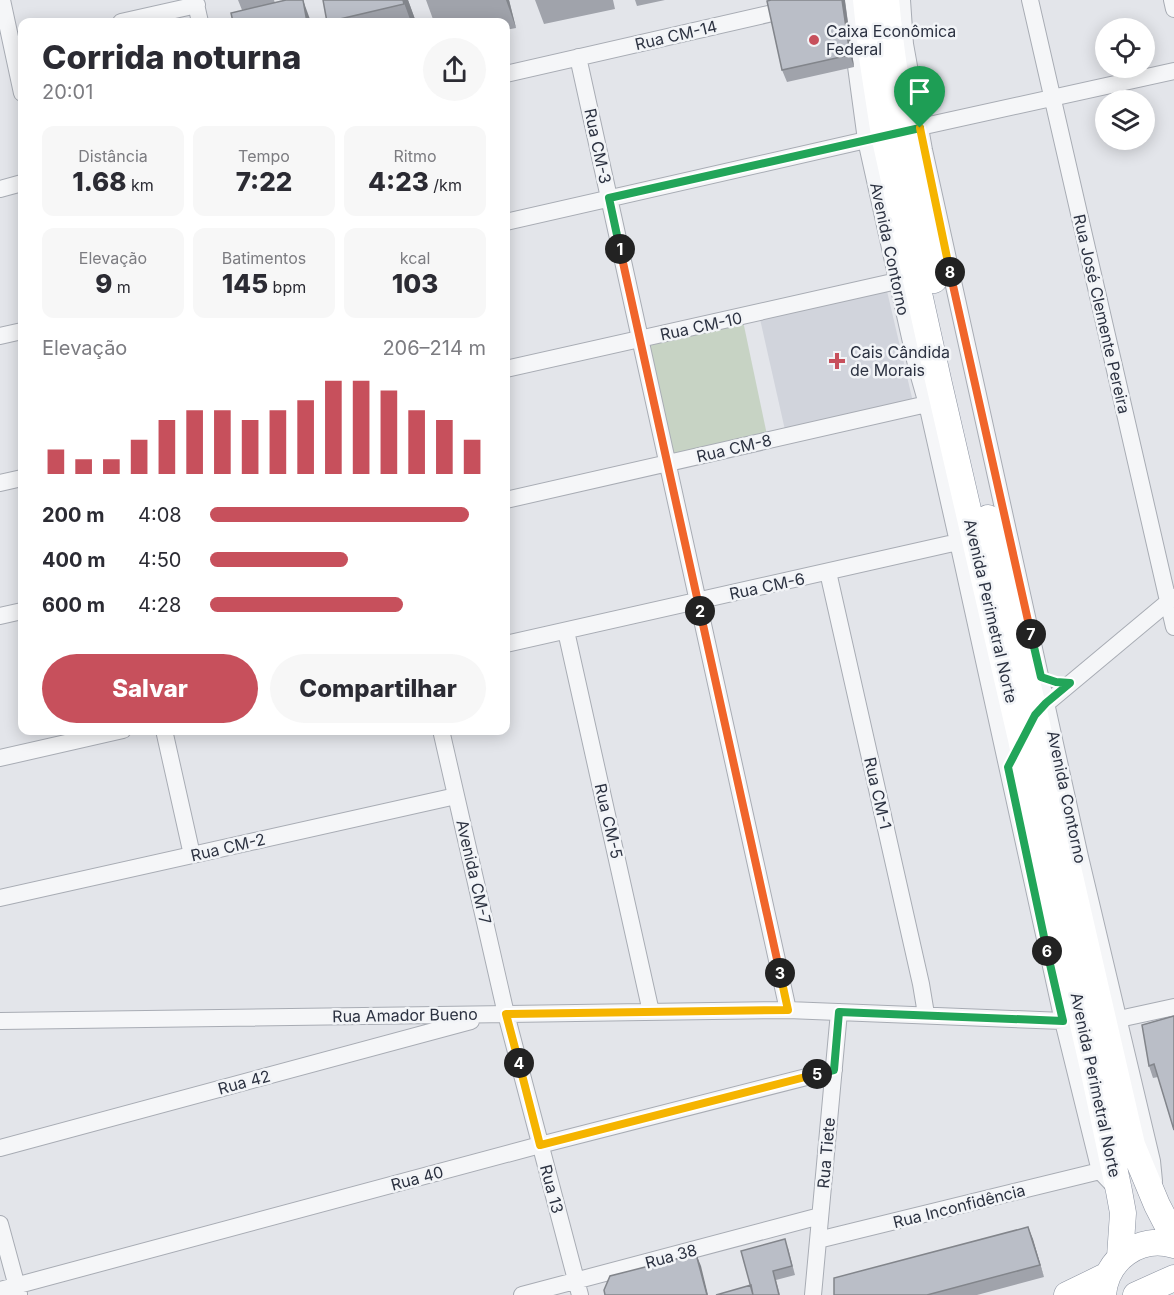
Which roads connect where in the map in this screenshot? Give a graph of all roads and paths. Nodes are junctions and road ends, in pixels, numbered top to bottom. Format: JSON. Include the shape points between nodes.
{"nodes":[{"id":1,"x":2,"y":0,"type":"edge"},
{"id":2,"x":847,"y":0,"type":"edge"},
{"id":3,"x":866,"y":0,"type":"edge"},
{"id":4,"x":886,"y":0,"type":"edge"},
{"id":5,"x":902,"y":0,"type":"edge"},
{"id":6,"x":1030,"y":0,"type":"edge"},
{"id":7,"x":1172,"y":0,"type":"edge"},
{"id":8,"x":196,"y":2,"type":"edge"},
{"id":9,"x":828,"y":2,"type":"edge"},
{"id":10,"x":809,"y":4,"type":"edge"},
{"id":11,"x":1174,"y":9,"type":"edge"},
{"id":12,"x":136,"y":18,"type":"edge"},
{"id":13,"x":200,"y":18,"type":"edge"},
{"id":14,"x":12,"y":48,"type":"edge"},
{"id":15,"x":578,"y":57,"type":"junction"},
{"id":16,"x":1174,"y":71,"type":"edge"},
{"id":17,"x":510,"y":73,"type":"edge"},
{"id":18,"x":18,"y":75,"type":"edge"},
{"id":19,"x":1052,"y":97,"type":"junction"},
{"id":20,"x":893,"y":134,"type":"junction"},
{"id":21,"x":18,"y":184,"type":"edge"},
{"id":22,"x":0,"y":189,"type":"edge"},
{"id":23,"x":609,"y":198,"type":"junction"},
{"id":24,"x":510,"y":221,"type":"edge"},
{"id":25,"x":897,"y":281,"type":"junction"},
{"id":26,"x":18,"y":332,"type":"edge"},
{"id":27,"x":0,"y":336,"type":"edge"},
{"id":28,"x":640,"y":339,"type":"junction"},
{"id":29,"x":510,"y":368,"type":"edge"},
{"id":30,"x":927,"y":404,"type":"junction"},
{"id":31,"x":668,"y":463,"type":"junction"},
{"id":32,"x":18,"y":479,"type":"edge"},
{"id":33,"x":0,"y":483,"type":"edge"},
{"id":34,"x":510,"y":499,"type":"edge"},
{"id":35,"x":958,"y":542,"type":"junction"},
{"id":36,"x":828,"y":572,"type":"junction"},
{"id":37,"x":698,"y":601,"type":"junction"},
{"id":38,"x":1172,"y":601,"type":"edge"},
{"id":39,"x":18,"y":612,"type":"edge"},
{"id":40,"x":0,"y":616,"type":"edge"},
{"id":41,"x":1174,"y":627,"type":"edge"},
{"id":42,"x":566,"y":631,"type":"junction"},
{"id":43,"x":510,"y":643,"type":"edge"},
{"id":44,"x":1041,"y":677,"type":"junction"},
{"id":45,"x":1070,"y":683,"type":"junction"},
{"id":46,"x":1040,"y":709,"type":"junction"},
{"id":47,"x":101,"y":735,"type":"edge"},
{"id":48,"x":165,"y":735,"type":"edge"},
{"id":49,"x":442,"y":735,"type":"edge"},
{"id":50,"x":1021,"y":739,"type":"junction"},
{"id":51,"x":0,"y":758,"type":"edge"},
{"id":52,"x":1008,"y":767,"type":"junction"},
{"id":53,"x":456,"y":796,"type":"junction"},
{"id":54,"x":192,"y":855,"type":"junction"},
{"id":55,"x":0,"y":898,"type":"edge"},
{"id":56,"x":1174,"y":1007,"type":"edge"},
{"id":57,"x":788,"y":1010,"type":"junction"},
{"id":58,"x":651,"y":1012,"type":"junction"},
{"id":59,"x":839,"y":1012,"type":"junction"},
{"id":60,"x":487,"y":1014,"type":"junction"},
{"id":61,"x":506,"y":1014,"type":"junction"},
{"id":62,"x":926,"y":1014,"type":"junction"},
{"id":63,"x":1119,"y":1019,"type":"junction"},
{"id":64,"x":0,"y":1021,"type":"edge"},
{"id":65,"x":1065,"y":1031,"type":"junction"},
{"id":66,"x":834,"y":1070,"type":"junction"},
{"id":67,"x":1095,"y":1079,"type":"junction"},
{"id":68,"x":1089,"y":1125,"type":"junction"},
{"id":69,"x":540,"y":1145,"type":"junction"},
{"id":70,"x":0,"y":1148,"type":"edge"},
{"id":71,"x":1100,"y":1171,"type":"junction"},
{"id":72,"x":1119,"y":1191,"type":"junction"},
{"id":73,"x":1157,"y":1205,"type":"junction"},
{"id":74,"x":820,"y":1216,"type":"junction"},
{"id":75,"x":0,"y":1224,"type":"edge"},
{"id":76,"x":1174,"y":1238,"type":"edge"},
{"id":77,"x":818,"y":1240,"type":"junction"},
{"id":78,"x":1174,"y":1245,"type":"edge"},
{"id":79,"x":1174,"y":1278,"type":"edge"},
{"id":80,"x":1108,"y":1279,"type":"edge"},
{"id":81,"x":578,"y":1288,"type":"edge"},
{"id":82,"x":0,"y":1290,"type":"edge"},
{"id":83,"x":18,"y":1290,"type":"edge"},
{"id":84,"x":522,"y":1295,"type":"edge"},
{"id":85,"x":813,"y":1295,"type":"edge"},
{"id":86,"x":1067,"y":1295,"type":"edge"},
{"id":87,"x":1136,"y":1295,"type":"edge"}],
"edges":[{"from":1,"to":14,"type":"street"},
{"from":2,"to":9,"type":"street"},
{"from":2,"to":20,"type":"street","name":"Avenida Contorno"},
{"from":3,"to":20,"type":"highway","name":"Avenida Perimetral Norte","via":[[872,57]]},
{"from":4,"to":20,"type":"highway","name":"Avenida Perimetral Norte"},
{"from":5,"to":20,"type":"street","name":"Avenida Contorno","via":[[905,44]]},
{"from":6,"to":19,"type":"street","name":"Rua José Clemente Pereira"},
{"from":7,"to":11,"type":"street"},
{"from":8,"to":12,"type":"street"},
{"from":8,"to":13,"type":"street"},
{"from":10,"to":15,"type":"street","name":"Rua CM-14"},
{"from":14,"to":18,"type":"street"},
{"from":15,"to":17,"type":"street","name":"Rua CM-14"},
{"from":15,"to":23,"type":"street","name":"Rua CM-3"},
{"from":16,"to":19,"type":"street"},
{"from":19,"to":20,"type":"street"},
{"from":19,"to":38,"type":"street","name":"Rua José Clemente Pereira"},
{"from":20,"to":23,"type":"street"},
{"from":20,"to":25,"type":"street","name":"Avenida Contorno"},
{"from":20,"to":44,"type":"street","name":"Avenida Contorno","via":[[972,375]]},
{"from":20,"to":46,"type":"highway","name":"Avenida Perimetral Norte"},
{"from":20,"to":50,"type":"highway","name":"Avenida Perimetral Norte","via":[[939,384]]},
{"from":21,"to":22,"type":"street"},
{"from":23,"to":24,"type":"street"},
{"from":23,"to":28,"type":"street","name":"Rua CM-3"},
{"from":25,"to":28,"type":"street","name":"Rua CM-10"},
{"from":25,"to":30,"type":"street","name":"Avenida Contorno"},
{"from":26,"to":27,"type":"street"},
{"from":28,"to":29,"type":"street","name":"Rua CM-10"},
{"from":28,"to":31,"type":"street","name":"Rua CM-3"},
{"from":30,"to":31,"type":"street","name":"Rua CM-8"},
{"from":30,"to":35,"type":"street","name":"Avenida Contorno"},
{"from":31,"to":34,"type":"street","name":"Rua CM-8"},
{"from":31,"to":37,"type":"street","name":"Rua CM-3"},
{"from":32,"to":33,"type":"street"},
{"from":35,"to":36,"type":"street","name":"Rua CM-6"},
{"from":35,"to":52,"type":"street","name":"Avenida Contorno"},
{"from":36,"to":37,"type":"street","name":"Rua CM-6"},
{"from":36,"to":62,"type":"street","name":"Rua CM-1"},
{"from":37,"to":42,"type":"street","name":"Rua CM-6"},
{"from":37,"to":57,"type":"street","name":"Rua CM-3"},
{"from":38,"to":41,"type":"street","name":"Rua José Clemente Pereira"},
{"from":38,"to":45,"type":"street"},
{"from":39,"to":40,"type":"street"},
{"from":42,"to":43,"type":"street","name":"Rua CM-6"},
{"from":42,"to":58,"type":"street","name":"Rua CM-5"},
{"from":44,"to":45,"type":"street"},
{"from":44,"to":46,"type":"street","name":"Avenida Contorno"},
{"from":45,"to":46,"type":"street"},
{"from":46,"to":50,"type":"street"},
{"from":46,"to":63,"type":"street","name":"Avenida Contorno"},
{"from":46,"to":73,"type":"highway","name":"Avenida Perimetral Norte","via":[[1065,859],[1132,1145]]},
{"from":47,"to":51,"type":"street"},
{"from":48,"to":54,"type":"street"},
{"from":49,"to":53,"type":"street","name":"Avenida CM-7"},
{"from":50,"to":52,"type":"street"},
{"from":50,"to":67,"type":"highway","name":"Avenida Perimetral Norte"},
{"from":52,"to":65,"type":"street","name":"Avenida Contorno"},
{"from":53,"to":54,"type":"street","name":"Rua CM-2"},
{"from":53,"to":61,"type":"street","name":"Avenida CM-7"},
{"from":54,"to":55,"type":"street","name":"Rua CM-2"},
{"from":56,"to":63,"type":"street"},
{"from":57,"to":58,"type":"street","name":"Rua Amador Bueno"},
{"from":57,"to":59,"type":"street","name":"Rua Amador Bueno"},
{"from":58,"to":61,"type":"street","name":"Rua Amador Bueno"},
{"from":59,"to":62,"type":"street","name":"Rua Amador Bueno"},
{"from":59,"to":66,"type":"street","name":"Rua Tiete"},
{"from":60,"to":61,"type":"street","name":"Rua Amador Bueno"},
{"from":60,"to":64,"type":"street","name":"Rua Amador Bueno"},
{"from":60,"to":70,"type":"street","name":"Rua 42"},
{"from":61,"to":69,"type":"street","name":"Rua 13"},
{"from":62,"to":65,"type":"street","name":"Rua Amador Bueno"},
{"from":63,"to":73,"type":"street","name":"Avenida Contorno","via":[[1152,1161]]},
{"from":65,"to":67,"type":"highway"},
{"from":65,"to":68,"type":"street","name":"Avenida Contorno"},
{"from":66,"to":69,"type":"street","name":"Rua 40"},
{"from":66,"to":74,"type":"street","name":"Rua Tiete"},
{"from":67,"to":68,"type":"highway"},
{"from":67,"to":72,"type":"highway","name":"Avenida Perimetral Norte"},
{"from":68,"to":71,"type":"street","name":"Avenida Contorno"},
{"from":69,"to":81,"type":"street","name":"Rua 13"},
{"from":69,"to":83,"type":"street","name":"Rua 40"},
{"from":71,"to":72,"type":"street"},
{"from":71,"to":77,"type":"street","name":"Rua Inconfidência"},
{"from":72,"to":80,"type":"highway","name":"Avenida Perimetral Norte","via":[[1123,1213]]},
{"from":73,"to":76,"type":"highway","name":"Avenida Perimetral Norte"},
{"from":74,"to":77,"type":"street","name":"Rua Tiete"},
{"from":74,"to":81,"type":"street","name":"Rua 38"},
{"from":75,"to":83,"type":"street"},
{"from":77,"to":85,"type":"street","name":"Rua Tiete"},
{"from":78,"to":80,"type":"highway","via":[[1142,1245]]},
{"from":79,"to":87,"type":"highway"},
{"from":80,"to":86,"type":"highway"},
{"from":81,"to":84,"type":"street","name":"Rua 38"},
{"from":82,"to":83,"type":"street","name":"Rua 40"}]}
